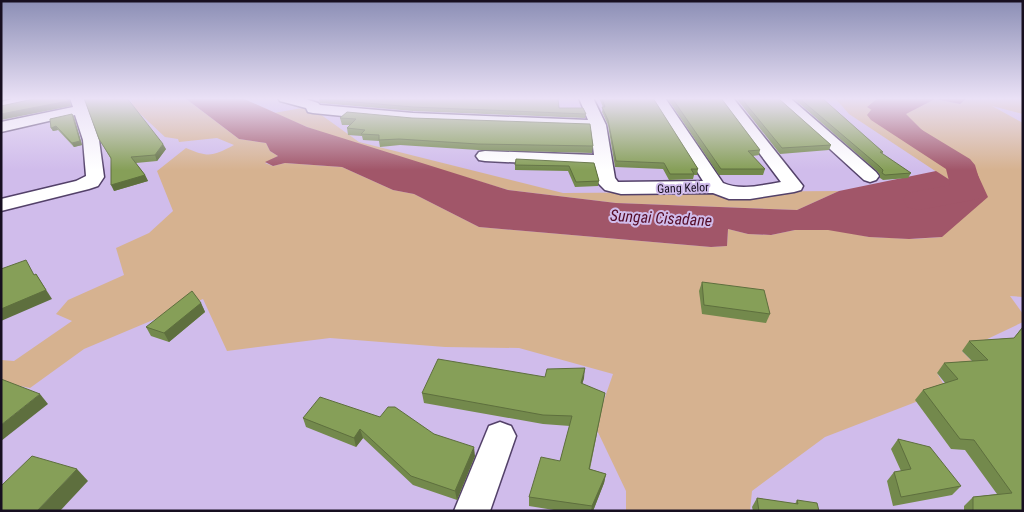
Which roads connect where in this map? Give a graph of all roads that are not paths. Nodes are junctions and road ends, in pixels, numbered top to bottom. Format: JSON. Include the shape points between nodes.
{"nodes":[{"id":1,"x":18,"y":122,"type":"edge"},
{"id":2,"x":84,"y":122,"type":"edge"},
{"id":3,"x":516,"y":122,"type":"edge"},
{"id":4,"x":597,"y":122,"type":"edge"},
{"id":5,"x":674,"y":122,"type":"edge"},
{"id":6,"x":744,"y":122,"type":"edge"},
{"id":7,"x":808,"y":122,"type":"edge"},
{"id":8,"x":598,"y":125,"type":"junction"},
{"id":9,"x":1,"y":127,"type":"edge"},
{"id":10,"x":486,"y":156,"type":"dead end"},
{"id":11,"x":604,"y":161,"type":"junction"},
{"id":12,"x":870,"y":176,"type":"dead end"},
{"id":13,"x":716,"y":187,"type":"junction"},
{"id":14,"x":1,"y":205,"type":"edge"},
{"id":15,"x":500,"y":436,"type":"dead end"},
{"id":16,"x":472,"y":511,"type":"edge"}],
"edges":[{"from":1,"to":9,"type":"street"},
{"from":2,"to":14,"type":"street","via":[[91,140],[94,180]]},
{"from":3,"to":8,"type":"street"},
{"from":4,"to":8,"type":"street","name":"Gang Kelor"},
{"from":5,"to":13,"type":"street"},
{"from":6,"to":13,"type":"street","name":"Gang Kelor","via":[[794,186],[736,193]]},
{"from":7,"to":12,"type":"street"},
{"from":8,"to":11,"type":"street","name":"Gang Kelor"},
{"from":10,"to":11,"type":"street"},
{"from":11,"to":13,"type":"street","name":"Gang Kelor","via":[[606,180],[620,188]]},
{"from":15,"to":16,"type":"street"}]}
